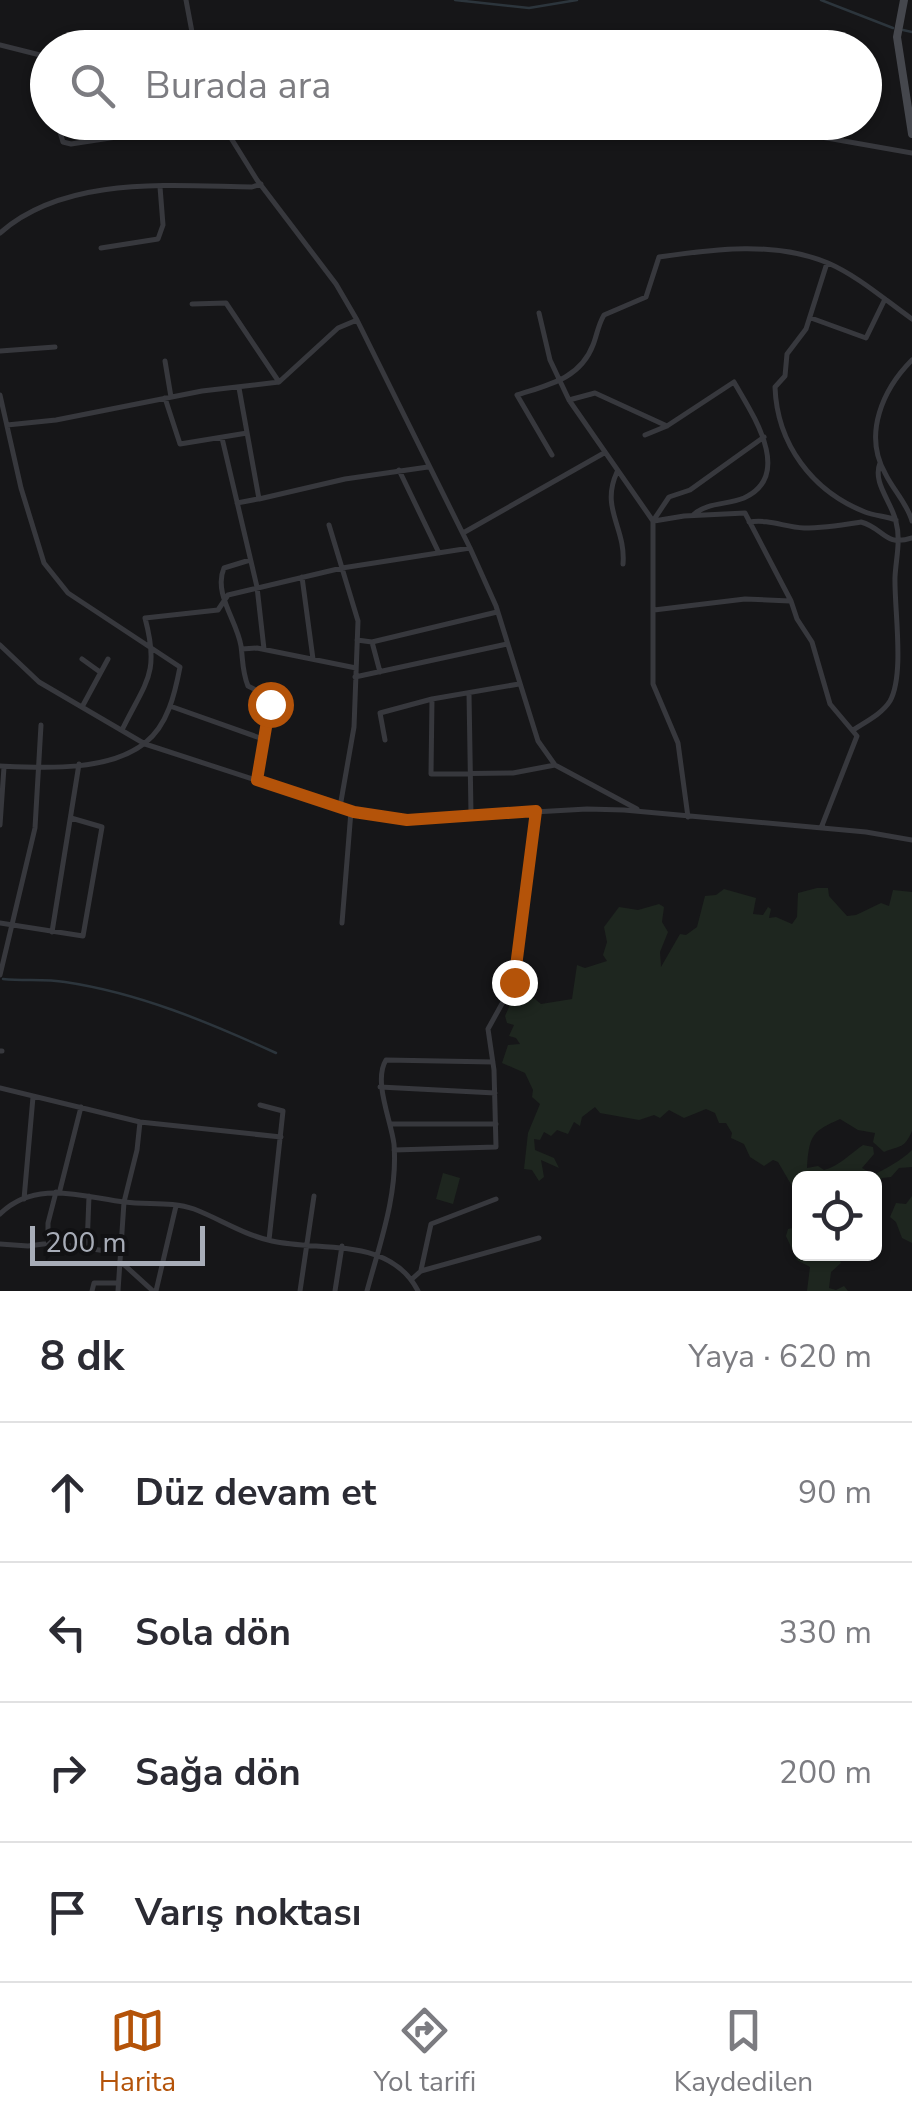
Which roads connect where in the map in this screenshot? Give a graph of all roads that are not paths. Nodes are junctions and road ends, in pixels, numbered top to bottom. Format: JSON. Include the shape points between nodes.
{"nodes":[{"id":1,"x":186,"y":0,"type":"edge"},
{"id":2,"x":904,"y":0,"type":"edge"},
{"id":3,"x":192,"y":30,"type":"edge"},
{"id":4,"x":0,"y":44,"type":"edge"},
{"id":5,"x":30,"y":52,"type":"edge"},
{"id":6,"x":901,"y":70,"type":"junction"},
{"id":7,"x":912,"y":72,"type":"edge"},
{"id":8,"x":912,"y":134,"type":"edge"},
{"id":9,"x":233,"y":140,"type":"edge"},
{"id":10,"x":838,"y":140,"type":"edge"},
{"id":11,"x":912,"y":153,"type":"edge"},
{"id":12,"x":261,"y":184,"type":"junction"},
{"id":13,"x":160,"y":187,"type":"junction"},
{"id":14,"x":0,"y":233,"type":"edge"},
{"id":15,"x":101,"y":248,"type":"dead end"},
{"id":16,"x":827,"y":263,"type":"junction"},
{"id":17,"x":885,"y":299,"type":"junction"},
{"id":18,"x":192,"y":304,"type":"dead end"},
{"id":19,"x":538,"y":312,"type":"dead end"},
{"id":20,"x":810,"y":318,"type":"junction"},
{"id":21,"x":912,"y":319,"type":"edge"},
{"id":22,"x":357,"y":320,"type":"junction"},
{"id":23,"x":55,"y":347,"type":"dead end"},
{"id":24,"x":0,"y":351,"type":"edge"},
{"id":25,"x":912,"y":360,"type":"edge"},
{"id":26,"x":164,"y":361,"type":"dead end"},
{"id":27,"x":278,"y":382,"type":"junction"},
{"id":28,"x":560,"y":382,"type":"junction"},
{"id":29,"x":238,"y":388,"type":"junction"},
{"id":30,"x":0,"y":395,"type":"edge"},
{"id":31,"x":168,"y":397,"type":"junction"},
{"id":32,"x":570,"y":400,"type":"junction"},
{"id":33,"x":7,"y":425,"type":"junction"},
{"id":34,"x":667,"y":426,"type":"junction"},
{"id":35,"x":247,"y":434,"type":"junction"},
{"id":36,"x":645,"y":436,"type":"dead end"},
{"id":37,"x":222,"y":438,"type":"junction"},
{"id":38,"x":764,"y":438,"type":"junction"},
{"id":39,"x":604,"y":453,"type":"junction"},
{"id":40,"x":552,"y":455,"type":"dead end"},
{"id":41,"x":880,"y":463,"type":"junction"},
{"id":42,"x":428,"y":467,"type":"junction"},
{"id":43,"x":399,"y":470,"type":"junction"},
{"id":44,"x":617,"y":471,"type":"junction"},
{"id":45,"x":259,"y":499,"type":"junction"},
{"id":46,"x":237,"y":503,"type":"junction"},
{"id":47,"x":692,"y":515,"type":"junction"},
{"id":48,"x":896,"y":520,"type":"junction"},
{"id":49,"x":654,"y":521,"type":"junction"},
{"id":50,"x":912,"y":521,"type":"edge"},
{"id":51,"x":749,"y":522,"type":"junction"},
{"id":52,"x":329,"y":525,"type":"dead end"},
{"id":53,"x":463,"y":533,"type":"junction"},
{"id":54,"x":912,"y":538,"type":"edge"},
{"id":55,"x":899,"y":542,"type":"junction"},
{"id":56,"x":470,"y":548,"type":"junction"},
{"id":57,"x":438,"y":553,"type":"junction"},
{"id":58,"x":250,"y":560,"type":"junction"},
{"id":59,"x":623,"y":564,"type":"dead end"},
{"id":60,"x":342,"y":568,"type":"junction"},
{"id":61,"x":302,"y":577,"type":"junction"},
{"id":62,"x":256,"y":587,"type":"junction"},
{"id":63,"x":224,"y":601,"type":"junction"},
{"id":64,"x":791,"y":601,"type":"junction"},
{"id":65,"x":654,"y":610,"type":"junction"},
{"id":66,"x":497,"y":612,"type":"junction"},
{"id":67,"x":357,"y":640,"type":"junction"},
{"id":68,"x":372,"y":642,"type":"junction"},
{"id":69,"x":0,"y":644,"type":"edge"},
{"id":70,"x":507,"y":644,"type":"junction"},
{"id":71,"x":242,"y":649,"type":"junction"},
{"id":72,"x":264,"y":649,"type":"junction"},
{"id":73,"x":153,"y":650,"type":"junction"},
{"id":74,"x":82,"y":659,"type":"dead end"},
{"id":75,"x":108,"y":659,"type":"dead end"},
{"id":76,"x":314,"y":660,"type":"junction"},
{"id":77,"x":356,"y":668,"type":"junction"},
{"id":78,"x":101,"y":672,"type":"junction"},
{"id":79,"x":380,"y":672,"type":"junction"},
{"id":80,"x":356,"y":678,"type":"junction"},
{"id":81,"x":518,"y":684,"type":"junction"},
{"id":82,"x":469,"y":692,"type":"junction"},
{"id":83,"x":432,"y":699,"type":"junction"},
{"id":84,"x":82,"y":706,"type":"junction"},
{"id":85,"x":170,"y":706,"type":"junction"},
{"id":86,"x":41,"y":725,"type":"dead end"},
{"id":87,"x":122,"y":730,"type":"junction"},
{"id":88,"x":853,"y":730,"type":"junction"},
{"id":89,"x":263,"y":739,"type":"junction"},
{"id":90,"x":385,"y":740,"type":"dead end"},
{"id":91,"x":145,"y":744,"type":"junction"},
{"id":92,"x":79,"y":764,"type":"junction"},
{"id":93,"x":555,"y":765,"type":"junction"},
{"id":94,"x":2,"y":766,"type":"edge"},
{"id":95,"x":39,"y":768,"type":"junction"},
{"id":96,"x":472,"y":774,"type":"junction"},
{"id":97,"x":257,"y":780,"type":"junction"},
{"id":98,"x":340,"y":808,"type":"junction"},
{"id":99,"x":351,"y":811,"type":"junction"},
{"id":100,"x":536,"y":811,"type":"junction"},
{"id":101,"x":641,"y":812,"type":"junction"},
{"id":102,"x":471,"y":814,"type":"junction"},
{"id":103,"x":688,"y":817,"type":"junction"},
{"id":104,"x":71,"y":818,"type":"junction"},
{"id":105,"x":0,"y":825,"type":"edge"},
{"id":106,"x":822,"y":828,"type":"junction"},
{"id":107,"x":912,"y":840,"type":"edge"},
{"id":108,"x":0,"y":923,"type":"edge"},
{"id":109,"x":342,"y":923,"type":"dead end"},
{"id":110,"x":13,"y":926,"type":"junction"},
{"id":111,"x":52,"y":932,"type":"junction"},
{"id":112,"x":0,"y":975,"type":"edge"},
{"id":113,"x":493,"y":1062,"type":"junction"},
{"id":114,"x":380,"y":1087,"type":"junction"},
{"id":115,"x":0,"y":1088,"type":"edge"},
{"id":116,"x":495,"y":1093,"type":"junction"},
{"id":117,"x":33,"y":1096,"type":"junction"},
{"id":118,"x":260,"y":1105,"type":"dead end"},
{"id":119,"x":80,"y":1107,"type":"junction"},
{"id":120,"x":140,"y":1122,"type":"junction"},
{"id":121,"x":392,"y":1124,"type":"junction"},
{"id":122,"x":496,"y":1124,"type":"junction"},
{"id":123,"x":280,"y":1137,"type":"junction"},
{"id":124,"x":394,"y":1150,"type":"junction"},
{"id":125,"x":58,"y":1191,"type":"junction"},
{"id":126,"x":89,"y":1196,"type":"junction"},
{"id":127,"x":314,"y":1196,"type":"dead end"},
{"id":128,"x":24,"y":1198,"type":"junction"},
{"id":129,"x":496,"y":1199,"type":"dead end"},
{"id":130,"x":124,"y":1202,"type":"junction"},
{"id":131,"x":176,"y":1206,"type":"junction"},
{"id":132,"x":0,"y":1214,"type":"edge"},
{"id":133,"x":539,"y":1238,"type":"dead end"},
{"id":134,"x":269,"y":1240,"type":"junction"},
{"id":135,"x":48,"y":1243,"type":"junction"},
{"id":136,"x":0,"y":1244,"type":"edge"},
{"id":137,"x":309,"y":1244,"type":"junction"},
{"id":138,"x":342,"y":1246,"type":"junction"},
{"id":139,"x":87,"y":1247,"type":"junction"},
{"id":140,"x":120,"y":1252,"type":"junction"},
{"id":141,"x":376,"y":1256,"type":"junction"},
{"id":142,"x":120,"y":1262,"type":"junction"},
{"id":143,"x":421,"y":1271,"type":"junction"},
{"id":144,"x":412,"y":1279,"type":"junction"},
{"id":145,"x":118,"y":1287,"type":"edge"},
{"id":146,"x":92,"y":1291,"type":"edge"},
{"id":147,"x":155,"y":1291,"type":"edge"},
{"id":148,"x":300,"y":1291,"type":"edge"},
{"id":149,"x":334,"y":1291,"type":"edge"},
{"id":150,"x":366,"y":1291,"type":"edge"},
{"id":151,"x":418,"y":1291,"type":"edge"}],
"edges":[{"from":1,"to":3,"type":"street"},
{"from":2,"to":6,"type":"street","via":[[896,37]]},
{"from":4,"to":5,"type":"street"},
{"from":6,"to":7,"type":"street"},
{"from":6,"to":8,"type":"street"},
{"from":9,"to":12,"type":"street"},
{"from":10,"to":11,"type":"street"},
{"from":12,"to":13,"type":"street"},
{"from":12,"to":22,"type":"street"},
{"from":13,"to":14,"type":"street","via":[[103,190],[51,204]]},
{"from":13,"to":15,"type":"street","via":[[164,226],[158,239]]},
{"from":16,"to":17,"type":"street"},
{"from":16,"to":20,"type":"street"},
{"from":16,"to":28,"type":"street","via":[[782,251],[726,248],[660,257],[646,296],[604,315],[585,360]]},
{"from":17,"to":20,"type":"street","via":[[866,338]]},
{"from":17,"to":21,"type":"street"},
{"from":18,"to":27,"type":"street","via":[[226,303]]},
{"from":19,"to":28,"type":"street"},
{"from":20,"to":48,"type":"street","via":[[786,354],[783,382],[775,387],[782,428],[802,469],[824,490]]},
{"from":22,"to":27,"type":"street","via":[[338,328]]},
{"from":22,"to":42,"type":"street"},
{"from":23,"to":24,"type":"street"},
{"from":25,"to":41,"type":"street","via":[[880,407]]},
{"from":26,"to":31,"type":"street"},
{"from":27,"to":29,"type":"street"},
{"from":28,"to":32,"type":"street"},
{"from":28,"to":40,"type":"street","via":[[516,395]]},
{"from":29,"to":31,"type":"street"},
{"from":29,"to":35,"type":"street"},
{"from":30,"to":33,"type":"street"},
{"from":31,"to":33,"type":"street"},
{"from":31,"to":37,"type":"street","via":[[180,444]]},
{"from":32,"to":34,"type":"street","via":[[595,393]]},
{"from":32,"to":39,"type":"street"},
{"from":33,"to":73,"type":"street","via":[[44,563],[68,593]]},
{"from":34,"to":36,"type":"street"},
{"from":34,"to":38,"type":"street","via":[[734,382]]},
{"from":35,"to":37,"type":"street"},
{"from":35,"to":45,"type":"street"},
{"from":37,"to":46,"type":"street"},
{"from":38,"to":47,"type":"street","via":[[768,454],[758,487]]},
{"from":38,"to":49,"type":"street","via":[[670,497]]},
{"from":39,"to":44,"type":"street"},
{"from":39,"to":53,"type":"street"},
{"from":41,"to":48,"type":"street","via":[[879,482]]},
{"from":41,"to":50,"type":"street"},
{"from":42,"to":43,"type":"street"},
{"from":42,"to":53,"type":"street"},
{"from":43,"to":45,"type":"street"},
{"from":43,"to":57,"type":"street"},
{"from":44,"to":49,"type":"street"},
{"from":44,"to":59,"type":"street","via":[[609,498]]},
{"from":45,"to":46,"type":"street"},
{"from":46,"to":58,"type":"street"},
{"from":47,"to":49,"type":"street"},
{"from":47,"to":51,"type":"street","via":[[745,513]]},
{"from":48,"to":55,"type":"street"},
{"from":49,"to":65,"type":"street"},
{"from":51,"to":55,"type":"street","via":[[800,528],[861,522]]},
{"from":51,"to":64,"type":"street"},
{"from":52,"to":60,"type":"street"},
{"from":53,"to":56,"type":"street"},
{"from":54,"to":55,"type":"street"},
{"from":55,"to":88,"type":"street","via":[[895,689],[883,710]]},
{"from":56,"to":57,"type":"street"},
{"from":56,"to":66,"type":"street"},
{"from":57,"to":60,"type":"street"},
{"from":58,"to":62,"type":"street"},
{"from":58,"to":63,"type":"street","via":[[222,570]]},
{"from":60,"to":61,"type":"street"},
{"from":60,"to":67,"type":"street"},
{"from":61,"to":62,"type":"street"},
{"from":61,"to":76,"type":"street"},
{"from":62,"to":63,"type":"street"},
{"from":62,"to":72,"type":"street"},
{"from":63,"to":71,"type":"street"},
{"from":63,"to":73,"type":"street","via":[[218,610],[144,618]]},
{"from":64,"to":65,"type":"street","via":[[744,599]]},
{"from":64,"to":88,"type":"street","via":[[812,642],[830,704]]},
{"from":65,"to":103,"type":"street","via":[[653,684],[678,743]]},
{"from":66,"to":68,"type":"street"},
{"from":66,"to":70,"type":"street"},
{"from":67,"to":68,"type":"street"},
{"from":67,"to":77,"type":"street"},
{"from":68,"to":79,"type":"street"},
{"from":69,"to":84,"type":"street","via":[[39,682]]},
{"from":70,"to":79,"type":"street"},
{"from":70,"to":81,"type":"street"},
{"from":71,"to":72,"type":"street"},
{"from":71,"to":89,"type":"street","via":[[248,686],[270,704]]},
{"from":72,"to":76,"type":"street"},
{"from":73,"to":85,"type":"street","via":[[180,666]]},
{"from":73,"to":87,"type":"street","via":[[152,667]]},
{"from":74,"to":78,"type":"street"},
{"from":75,"to":78,"type":"street"},
{"from":76,"to":77,"type":"street"},
{"from":77,"to":80,"type":"street"},
{"from":78,"to":84,"type":"street"},
{"from":79,"to":80,"type":"street"},
{"from":80,"to":98,"type":"street"},
{"from":81,"to":82,"type":"street"},
{"from":81,"to":93,"type":"street","via":[[538,741]]},
{"from":82,"to":83,"type":"street"},
{"from":82,"to":96,"type":"street"},
{"from":83,"to":90,"type":"street","via":[[380,713]]},
{"from":83,"to":96,"type":"street","via":[[431,774]]},
{"from":84,"to":87,"type":"street"},
{"from":85,"to":89,"type":"street"},
{"from":85,"to":91,"type":"street"},
{"from":86,"to":95,"type":"street"},
{"from":87,"to":91,"type":"street"},
{"from":88,"to":106,"type":"street","via":[[855,743]]},
{"from":89,"to":97,"type":"street"},
{"from":91,"to":92,"type":"street"},
{"from":91,"to":97,"type":"street"},
{"from":92,"to":95,"type":"street"},
{"from":92,"to":104,"type":"street"},
{"from":93,"to":96,"type":"street"},
{"from":93,"to":101,"type":"street"},
{"from":94,"to":95,"type":"street"},
{"from":94,"to":105,"type":"street"},
{"from":95,"to":110,"type":"street","via":[[35,828]]},
{"from":96,"to":102,"type":"street"},
{"from":97,"to":98,"type":"street"},
{"from":98,"to":99,"type":"street"},
{"from":99,"to":102,"type":"street","via":[[407,820]]},
{"from":99,"to":109,"type":"street"},
{"from":100,"to":101,"type":"street"},
{"from":100,"to":102,"type":"street"},
{"from":100,"to":113,"type":"street","via":[[514,982],[488,1029]]},
{"from":101,"to":103,"type":"street"},
{"from":103,"to":106,"type":"street"},
{"from":104,"to":111,"type":"street"},
{"from":104,"to":111,"type":"street","via":[[102,827],[96,867],[82,936]]},
{"from":106,"to":107,"type":"street"},
{"from":108,"to":110,"type":"street"},
{"from":110,"to":111,"type":"street"},
{"from":110,"to":112,"type":"street"},
{"from":113,"to":114,"type":"street","via":[[386,1060]]},
{"from":113,"to":116,"type":"street"},
{"from":114,"to":116,"type":"street"},
{"from":114,"to":121,"type":"street"},
{"from":115,"to":117,"type":"street"},
{"from":116,"to":122,"type":"street"},
{"from":117,"to":119,"type":"street"},
{"from":117,"to":128,"type":"street"},
{"from":118,"to":123,"type":"street","via":[[284,1111]]},
{"from":119,"to":120,"type":"street"},
{"from":119,"to":125,"type":"street"},
{"from":120,"to":123,"type":"street"},
{"from":120,"to":130,"type":"street"},
{"from":121,"to":122,"type":"street"},
{"from":121,"to":124,"type":"street"},
{"from":122,"to":124,"type":"street","via":[[496,1148]]},
{"from":123,"to":134,"type":"street"},
{"from":124,"to":141,"type":"street","via":[[390,1204]]},
{"from":125,"to":126,"type":"street"},
{"from":125,"to":128,"type":"street"},
{"from":125,"to":135,"type":"street"},
{"from":126,"to":130,"type":"street"},
{"from":126,"to":139,"type":"street"},
{"from":127,"to":137,"type":"street"},
{"from":128,"to":132,"type":"street"},
{"from":129,"to":143,"type":"street","via":[[430,1224]]},
{"from":130,"to":131,"type":"street"},
{"from":130,"to":140,"type":"street"},
{"from":131,"to":134,"type":"street"},
{"from":131,"to":147,"type":"street"},
{"from":133,"to":143,"type":"street"},
{"from":134,"to":137,"type":"street"},
{"from":135,"to":136,"type":"street"},
{"from":135,"to":139,"type":"street"},
{"from":137,"to":138,"type":"street"},
{"from":137,"to":148,"type":"street"},
{"from":138,"to":141,"type":"street"},
{"from":138,"to":149,"type":"street"},
{"from":139,"to":140,"type":"street"},
{"from":140,"to":142,"type":"street"},
{"from":141,"to":144,"type":"street"},
{"from":141,"to":150,"type":"street"},
{"from":142,"to":145,"type":"street"},
{"from":142,"to":147,"type":"street"},
{"from":143,"to":144,"type":"street"},
{"from":144,"to":151,"type":"street"},
{"from":145,"to":146,"type":"street","via":[[94,1284]]}]}
